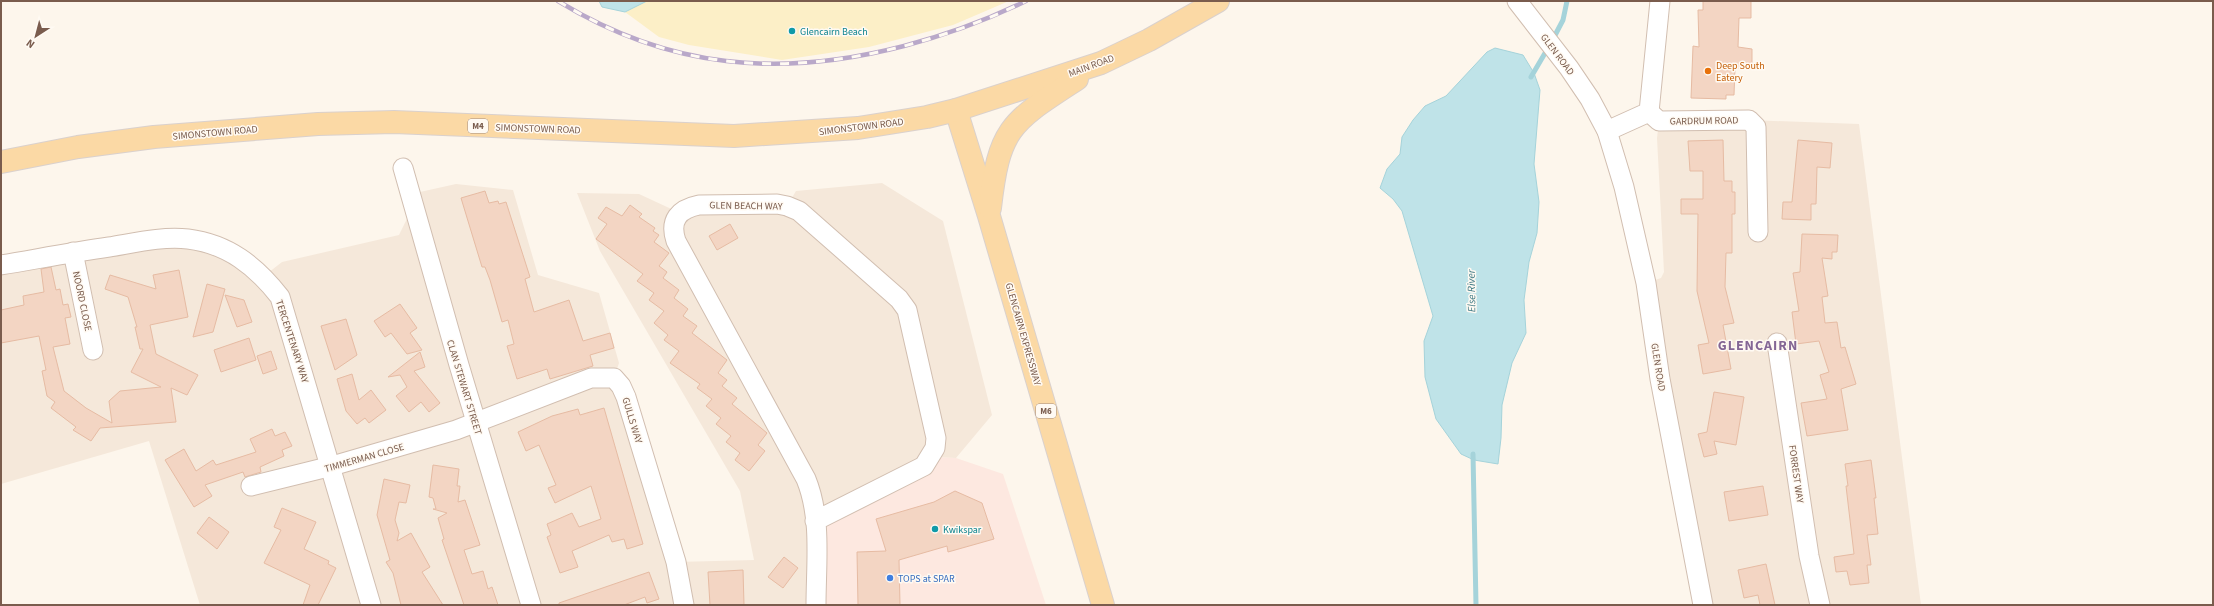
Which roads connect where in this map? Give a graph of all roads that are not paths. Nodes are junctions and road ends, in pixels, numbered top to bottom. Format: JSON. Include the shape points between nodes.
{"nodes":[{"id":1,"x":1218,"y":1,"type":"edge"},
{"id":2,"x":1517,"y":1,"type":"edge"},
{"id":3,"x":1660,"y":1,"type":"edge"},
{"id":4,"x":1101,"y":63,"type":"junction"},
{"id":5,"x":956,"y":110,"type":"junction"},
{"id":6,"x":1654,"y":116,"type":"junction"},
{"id":7,"x":1607,"y":132,"type":"junction"},
{"id":8,"x":1,"y":162,"type":"edge"},
{"id":9,"x":403,"y":168,"type":"dead end"},
{"id":10,"x":989,"y":216,"type":"junction"},
{"id":11,"x":1758,"y":232,"type":"dead end"},
{"id":12,"x":73,"y":252,"type":"junction"},
{"id":13,"x":1,"y":265,"type":"edge"},
{"id":14,"x":1777,"y":343,"type":"dead end"},
{"id":15,"x":93,"y":350,"type":"dead end"},
{"id":16,"x":476,"y":422,"type":"junction"},
{"id":17,"x":332,"y":466,"type":"junction"},
{"id":18,"x":251,"y":486,"type":"dead end"},
{"id":19,"x":816,"y":521,"type":"junction"},
{"id":20,"x":371,"y":605,"type":"edge"},
{"id":21,"x":531,"y":605,"type":"edge"},
{"id":22,"x":684,"y":605,"type":"edge"},
{"id":23,"x":816,"y":605,"type":"edge"},
{"id":24,"x":1103,"y":605,"type":"edge"},
{"id":25,"x":1704,"y":605,"type":"edge"},
{"id":26,"x":1820,"y":605,"type":"edge"}],
"edges":[{"from":1,"to":4,"type":"main road","name":"MAIN ROAD","number":"M4","via":[[1149,40]]},
{"from":2,"to":7,"type":"street","name":"GLEN ROAD","via":[[1569,68],[1590,99]]},
{"from":3,"to":6,"type":"street"},
{"from":4,"to":5,"type":"main road","name":"MAIN ROAD","number":"M4"},
{"from":4,"to":10,"type":"main road","via":[[1038,103],[1010,130],[996,166]]},
{"from":5,"to":8,"type":"main road","name":"SIMONSTOWN ROAD","number":"M4","via":[[858,128],[734,136],[394,122],[318,124],[154,137],[78,147]]},
{"from":5,"to":10,"type":"main road","name":"GLENCAIRN EXPRESSWAY","number":"M6"},
{"from":6,"to":7,"type":"street"},
{"from":6,"to":11,"type":"street","name":"GARDRUM ROAD","via":[[1749,120],[1756,127]]},
{"from":7,"to":25,"type":"street","name":"GLEN ROAD","via":[[1624,187],[1646,283],[1660,379]]},
{"from":9,"to":16,"type":"street","name":"CLAN STEWART STREET"},
{"from":10,"to":24,"type":"main road","name":"GLENCAIRN EXPRESSWAY","number":"M6"},
{"from":12,"to":13,"type":"street","name":"TERCENTENARY WAY"},
{"from":12,"to":15,"type":"street","name":"NOORD CLOSE"},
{"from":12,"to":17,"type":"street","name":"TERCENTENARY WAY","via":[[155,240],[188,239],[219,247],[241,258],[264,276],[280,297]]},
{"from":14,"to":26,"type":"street","name":"FORREST WAY","via":[[1809,556]]},
{"from":16,"to":17,"type":"street","name":"TIMMERMAN CLOSE"},
{"from":16,"to":21,"type":"street","name":"CLAN STEWART STREET"},
{"from":16,"to":22,"type":"street","name":"GULLS WAY","via":[[591,378],[614,378],[626,397],[676,562]]},
{"from":17,"to":18,"type":"street","name":"TIMMERMAN CLOSE"},
{"from":17,"to":20,"type":"street","name":"TERCENTENARY WAY"},
{"from":19,"to":19,"type":"street","name":"GLEN BEACH WAY","via":[[813,498],[806,479],[676,241],[674,222],[680,213],[689,207],[777,204],[799,211],[899,299],[907,310],[936,438],[935,448],[924,466]]},
{"from":19,"to":23,"type":"street","name":"GLEN BEACH WAY"}]}
